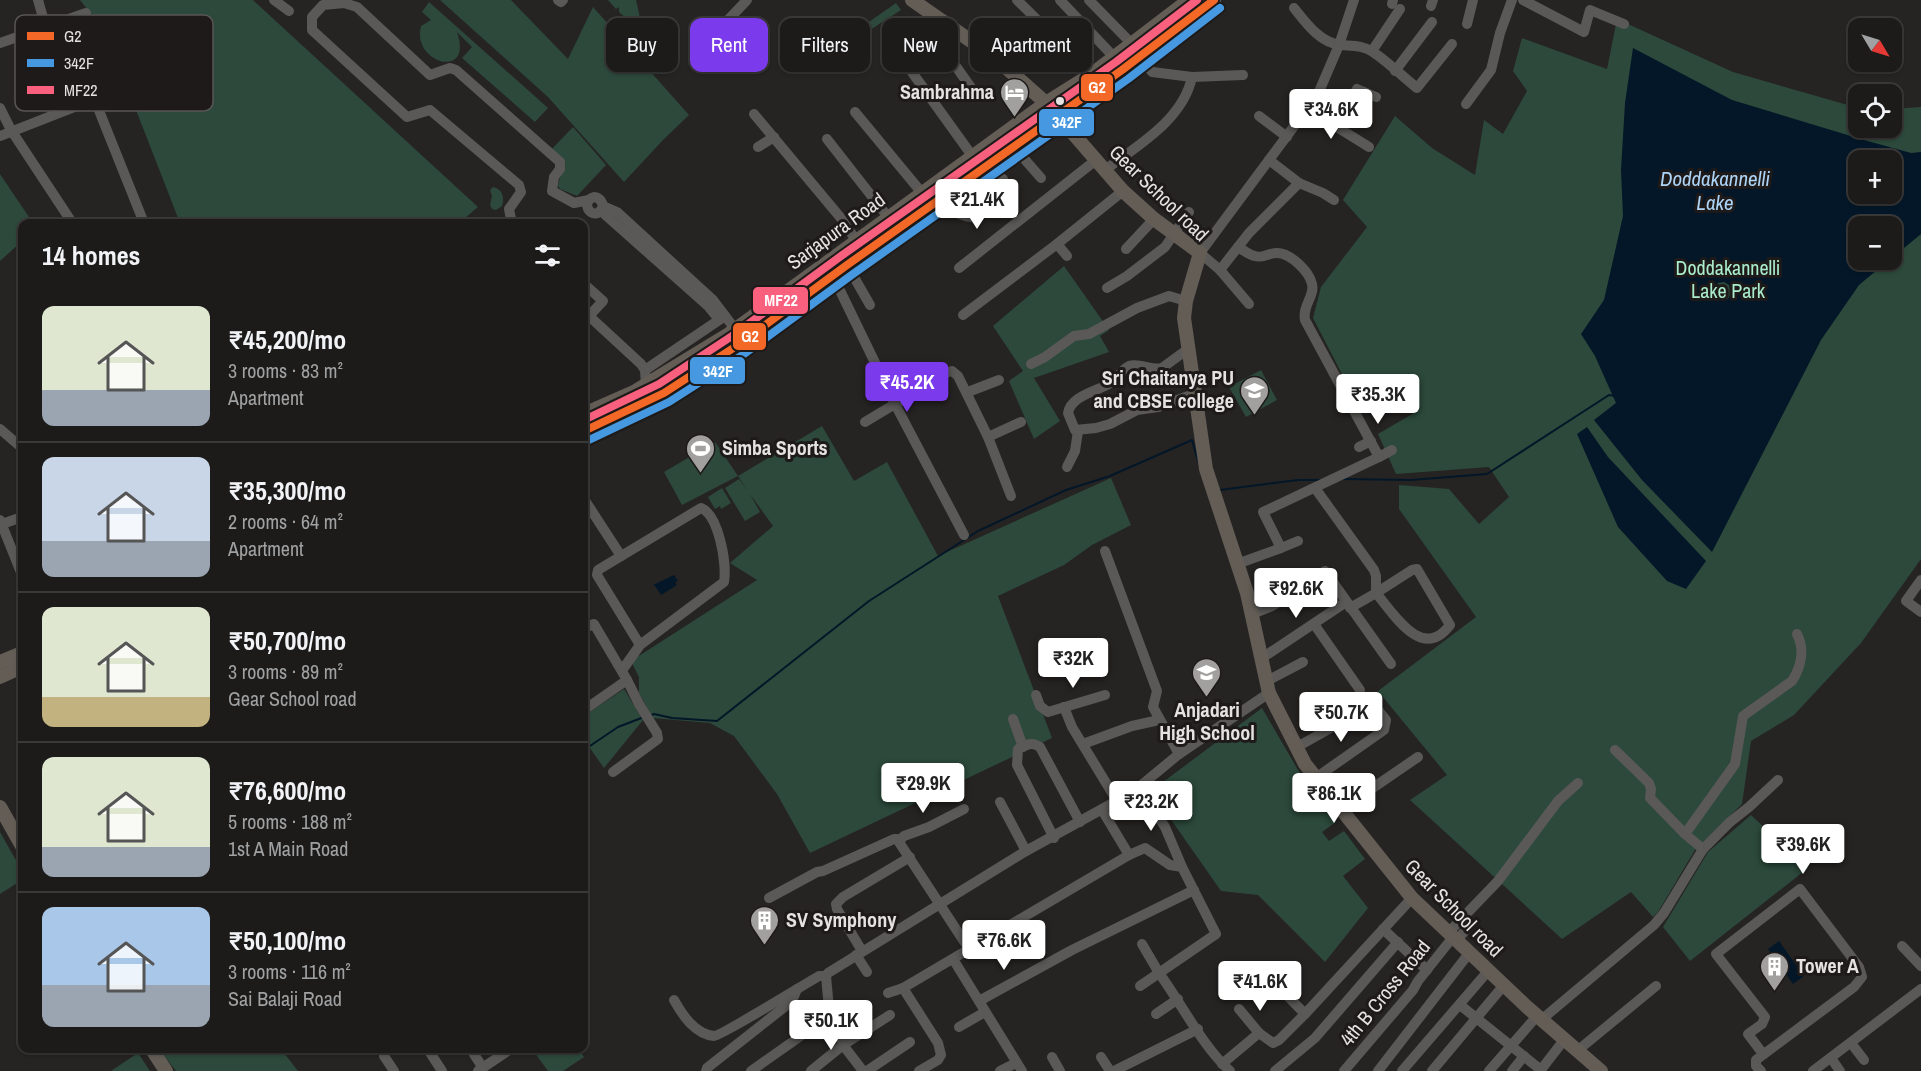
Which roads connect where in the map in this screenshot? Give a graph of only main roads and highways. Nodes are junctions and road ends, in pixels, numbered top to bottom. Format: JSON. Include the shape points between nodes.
{"nodes":[{"id":1,"x":912,"y":0,"type":"edge"},
{"id":2,"x":1189,"y":0,"type":"edge"},
{"id":3,"x":1214,"y":0,"type":"edge"},
{"id":4,"x":1046,"y":103,"type":"junction"},
{"id":5,"x":1058,"y":115,"type":"junction"},
{"id":6,"x":588,"y":412,"type":"edge"},
{"id":7,"x":588,"y":429,"type":"edge"},
{"id":8,"x":18,"y":655,"type":"edge"},
{"id":9,"x":0,"y":662,"type":"edge"},
{"id":10,"x":18,"y":669,"type":"edge"},
{"id":11,"x":0,"y":677,"type":"edge"},
{"id":12,"x":0,"y":807,"type":"edge"},
{"id":13,"x":18,"y":839,"type":"edge"},
{"id":14,"x":154,"y":1053,"type":"edge"},
{"id":15,"x":1594,"y":1069,"type":"edge"},
{"id":16,"x":166,"y":1071,"type":"edge"}],
"edges":[{"from":1,"to":4,"type":"main road","via":[[994,57]]},
{"from":2,"to":4,"type":"main road","name":"Sarjapura Road","via":[[1092,74]]},
{"from":3,"to":5,"type":"main road","name":"Sarjapura Road"},
{"from":4,"to":6,"type":"main road","name":"Sarjapura Road","via":[[732,332],[646,385]]},
{"from":5,"to":7,"type":"main road","name":"Sarjapura Road","via":[[694,375],[646,403]]},
{"from":5,"to":15,"type":"main road","name":"Gear School road","via":[[1123,191],[1200,253],[1184,318],[1210,481],[1252,614],[1268,687],[1305,764],[1379,849],[1412,898]]},
{"from":8,"to":9,"type":"main road"},
{"from":10,"to":11,"type":"main road"},
{"from":12,"to":13,"type":"main road"},
{"from":14,"to":16,"type":"main road"}]}
